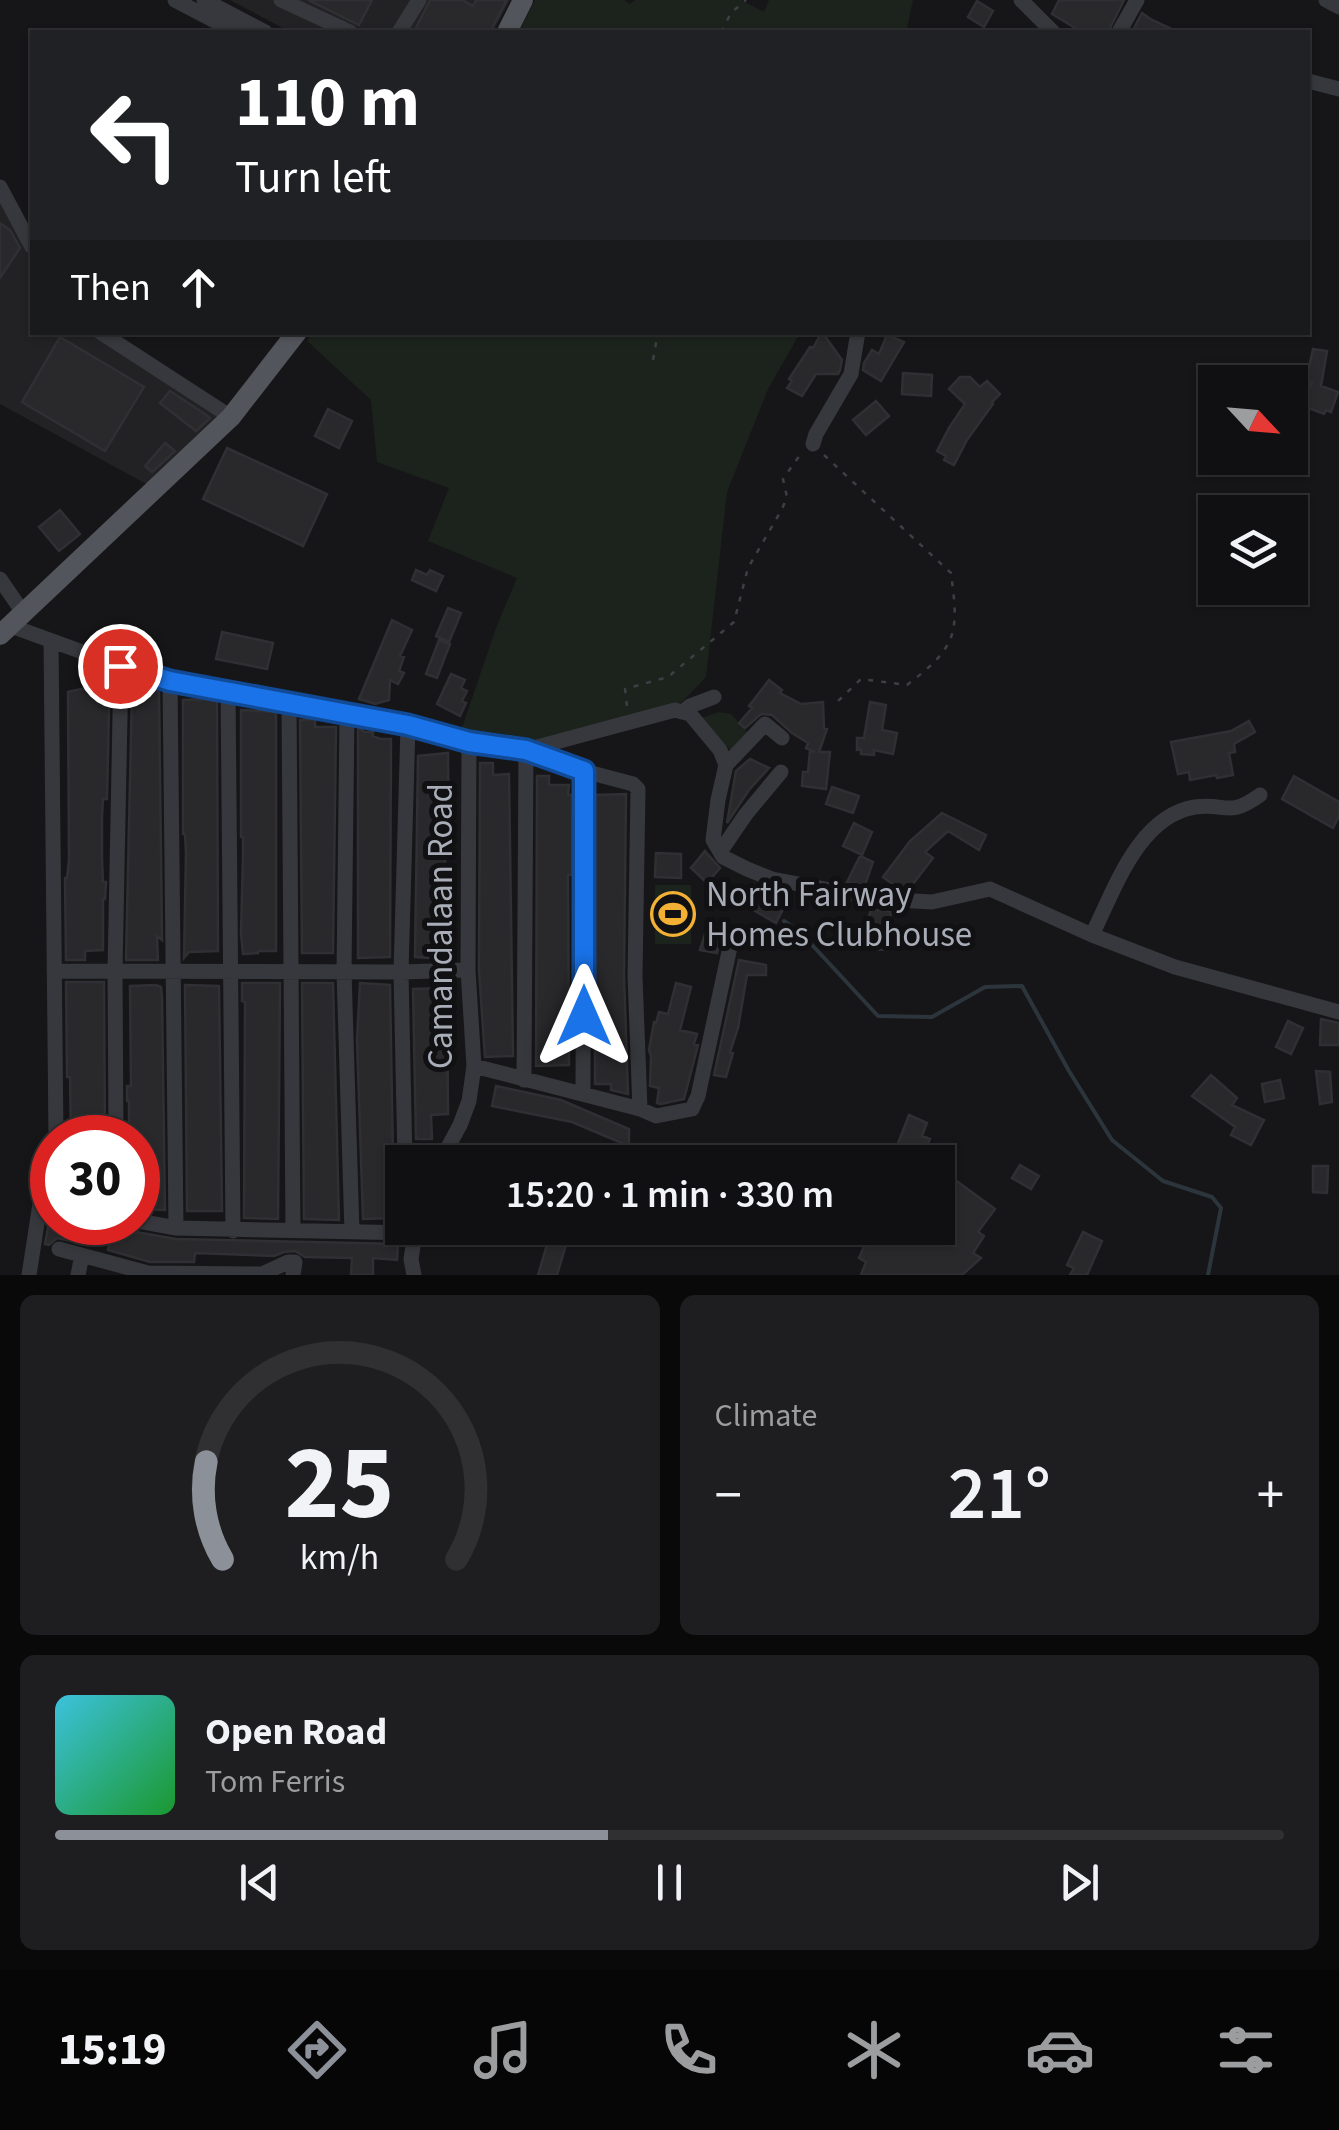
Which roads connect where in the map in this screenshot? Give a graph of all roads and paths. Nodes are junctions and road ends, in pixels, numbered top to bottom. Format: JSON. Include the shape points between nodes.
{"nodes":[{"id":1,"x":174,"y":0,"type":"edge"},
{"id":2,"x":204,"y":0,"type":"edge"},
{"id":3,"x":281,"y":0,"type":"edge"},
{"id":4,"x":419,"y":0,"type":"edge"},
{"id":5,"x":524,"y":0,"type":"edge"},
{"id":6,"x":746,"y":0,"type":"edge"},
{"id":7,"x":1021,"y":0,"type":"edge"},
{"id":8,"x":1137,"y":0,"type":"edge"},
{"id":9,"x":1326,"y":0,"type":"edge"},
{"id":10,"x":1339,"y":7,"type":"edge"},
{"id":11,"x":232,"y":30,"type":"edge"},
{"id":12,"x":260,"y":30,"type":"edge"},
{"id":13,"x":346,"y":30,"type":"edge"},
{"id":14,"x":400,"y":30,"type":"edge"},
{"id":15,"x":508,"y":30,"type":"edge"},
{"id":16,"x":722,"y":30,"type":"edge"},
{"id":17,"x":1051,"y":30,"type":"edge"},
{"id":18,"x":1120,"y":30,"type":"edge"},
{"id":19,"x":1310,"y":82,"type":"edge"},
{"id":20,"x":1339,"y":89,"type":"edge"},
{"id":21,"x":0,"y":187,"type":"edge"},
{"id":22,"x":30,"y":243,"type":"edge"},
{"id":23,"x":105,"y":335,"type":"edge"},
{"id":24,"x":295,"y":335,"type":"edge"},
{"id":25,"x":657,"y":335,"type":"edge"},
{"id":26,"x":858,"y":335,"type":"edge"},
{"id":27,"x":653,"y":360,"type":"dead end"},
{"id":28,"x":232,"y":417,"type":"junction"},
{"id":29,"x":814,"y":444,"type":"junction"},
{"id":30,"x":0,"y":578,"type":"edge"},
{"id":31,"x":12,"y":625,"type":"edge"},
{"id":32,"x":51,"y":640,"type":"junction"},
{"id":33,"x":120,"y":666,"type":"junction"},
{"id":34,"x":170,"y":681,"type":"junction"},
{"id":35,"x":228,"y":690,"type":"junction"},
{"id":36,"x":714,"y":698,"type":"dead end"},
{"id":37,"x":836,"y":703,"type":"dead end"},
{"id":38,"x":289,"y":704,"type":"junction"},
{"id":39,"x":683,"y":712,"type":"junction"},
{"id":40,"x":347,"y":715,"type":"junction"},
{"id":41,"x":630,"y":722,"type":"junction"},
{"id":42,"x":408,"y":725,"type":"junction"},
{"id":43,"x":782,"y":738,"type":"dead end"},
{"id":44,"x":469,"y":742,"type":"junction"},
{"id":45,"x":526,"y":750,"type":"junction"},
{"id":46,"x":726,"y":765,"type":"junction"},
{"id":47,"x":584,"y":771,"type":"junction"},
{"id":48,"x":781,"y":772,"type":"dead end"},
{"id":49,"x":1260,"y":794,"type":"dead end"},
{"id":50,"x":720,"y":852,"type":"junction"},
{"id":51,"x":1092,"y":935,"type":"junction"},
{"id":52,"x":730,"y":948,"type":"dead end"},
{"id":53,"x":468,"y":970,"type":"junction"},
{"id":54,"x":54,"y":971,"type":"junction"},
{"id":55,"x":115,"y":971,"type":"junction"},
{"id":56,"x":174,"y":972,"type":"junction"},
{"id":57,"x":231,"y":972,"type":"junction"},
{"id":58,"x":291,"y":972,"type":"junction"},
{"id":59,"x":344,"y":972,"type":"junction"},
{"id":60,"x":401,"y":972,"type":"junction"},
{"id":61,"x":1339,"y":1012,"type":"edge"},
{"id":62,"x":474,"y":1066,"type":"junction"},
{"id":63,"x":524,"y":1080,"type":"junction"},
{"id":64,"x":583,"y":1094,"type":"junction"},
{"id":65,"x":640,"y":1109,"type":"junction"},
{"id":66,"x":56,"y":1115,"type":"edge"},
{"id":67,"x":116,"y":1115,"type":"edge"},
{"id":68,"x":405,"y":1145,"type":"edge"},
{"id":69,"x":449,"y":1145,"type":"edge"},
{"id":70,"x":160,"y":1225,"type":"edge"},
{"id":71,"x":176,"y":1228,"type":"junction"},
{"id":72,"x":233,"y":1231,"type":"junction"},
{"id":73,"x":293,"y":1231,"type":"junction"},
{"id":74,"x":385,"y":1231,"type":"edge"},
{"id":75,"x":352,"y":1232,"type":"junction"},
{"id":76,"x":33,"y":1245,"type":"edge"},
{"id":77,"x":411,"y":1245,"type":"edge"},
{"id":78,"x":60,"y":1250,"type":"dead end"},
{"id":79,"x":82,"y":1255,"type":"junction"},
{"id":80,"x":28,"y":1275,"type":"edge"},
{"id":81,"x":78,"y":1275,"type":"edge"},
{"id":82,"x":292,"y":1275,"type":"edge"},
{"id":83,"x":414,"y":1275,"type":"edge"}],
"edges":[{"from":1,"to":11,"type":"street"},
{"from":2,"to":12,"type":"street"},
{"from":3,"to":13,"type":"street"},
{"from":4,"to":14,"type":"street"},
{"from":5,"to":15,"type":"main road"},
{"from":6,"to":16,"type":"path"},
{"from":7,"to":17,"type":"street"},
{"from":8,"to":18,"type":"street"},
{"from":9,"to":10,"type":"street"},
{"from":19,"to":20,"type":"street"},
{"from":21,"to":22,"type":"street"},
{"from":23,"to":28,"type":"street"},
{"from":24,"to":28,"type":"main road"},
{"from":25,"to":27,"type":"path"},
{"from":26,"to":29,"type":"street","via":[[851,374]]},
{"from":28,"to":31,"type":"main road"},
{"from":29,"to":37,"type":"path","via":[[951,573],[953,633],[933,665],[908,685],[862,680]]},
{"from":29,"to":41,"type":"path","via":[[783,479],[782,509],[748,568],[734,622],[668,677],[625,689]]},
{"from":30,"to":31,"type":"street"},
{"from":31,"to":32,"type":"street","name":"Camandalaan Road"},
{"from":32,"to":33,"type":"street","name":"Camandalaan Road"},
{"from":32,"to":54,"type":"street"},
{"from":33,"to":34,"type":"street","name":"Camandalaan Road"},
{"from":33,"to":55,"type":"street"},
{"from":34,"to":35,"type":"street","name":"Camandalaan Road"},
{"from":34,"to":56,"type":"street"},
{"from":35,"to":38,"type":"street","name":"Camandalaan Road"},
{"from":35,"to":57,"type":"street"},
{"from":36,"to":39,"type":"street"},
{"from":38,"to":40,"type":"street","name":"Camandalaan Road"},
{"from":38,"to":58,"type":"street"},
{"from":39,"to":41,"type":"street"},
{"from":39,"to":46,"type":"street","via":[[708,734]]},
{"from":40,"to":42,"type":"street","name":"Camandalaan Road"},
{"from":40,"to":59,"type":"street"},
{"from":41,"to":45,"type":"street"},
{"from":42,"to":44,"type":"street","name":"Camandalaan Road"},
{"from":42,"to":60,"type":"street"},
{"from":43,"to":46,"type":"street","via":[[764,724]]},
{"from":44,"to":45,"type":"street","name":"Camandalaan Road"},
{"from":44,"to":53,"type":"street","name":"Camandalaan Road"},
{"from":45,"to":47,"type":"street"},
{"from":45,"to":63,"type":"street"},
{"from":46,"to":50,"type":"street","via":[[713,840]]},
{"from":47,"to":64,"type":"street"},
{"from":47,"to":65,"type":"street","via":[[627,780],[638,789]]},
{"from":48,"to":50,"type":"street"},
{"from":49,"to":51,"type":"street","via":[[1232,810],[1178,813],[1149,832]]},
{"from":50,"to":51,"type":"street","via":[[772,878],[880,899],[932,902],[990,890]]},
{"from":51,"to":61,"type":"street","via":[[1175,967]]},
{"from":52,"to":65,"type":"street","via":[[692,1109],[656,1116]]},
{"from":53,"to":60,"type":"street"},
{"from":53,"to":62,"type":"street","name":"Camandalaan Road"},
{"from":54,"to":55,"type":"street"},
{"from":54,"to":66,"type":"street"},
{"from":55,"to":56,"type":"street"},
{"from":55,"to":67,"type":"street"},
{"from":56,"to":57,"type":"street"},
{"from":56,"to":71,"type":"street"},
{"from":57,"to":58,"type":"street"},
{"from":57,"to":72,"type":"street"},
{"from":58,"to":59,"type":"street"},
{"from":58,"to":73,"type":"street"},
{"from":59,"to":60,"type":"street"},
{"from":59,"to":75,"type":"street"},
{"from":60,"to":68,"type":"street"},
{"from":62,"to":63,"type":"street"},
{"from":62,"to":69,"type":"street","name":"Camandalaan Road","via":[[469,1102]]},
{"from":63,"to":64,"type":"street"},
{"from":64,"to":65,"type":"street"},
{"from":70,"to":71,"type":"street"},
{"from":71,"to":72,"type":"street"},
{"from":72,"to":73,"type":"street"},
{"from":73,"to":75,"type":"street"},
{"from":74,"to":75,"type":"street"},
{"from":76,"to":80,"type":"street"},
{"from":77,"to":83,"type":"street"},
{"from":78,"to":79,"type":"street"},
{"from":79,"to":81,"type":"street"},
{"from":79,"to":82,"type":"street","via":[[148,1274],[262,1274],[295,1262]]}]}
